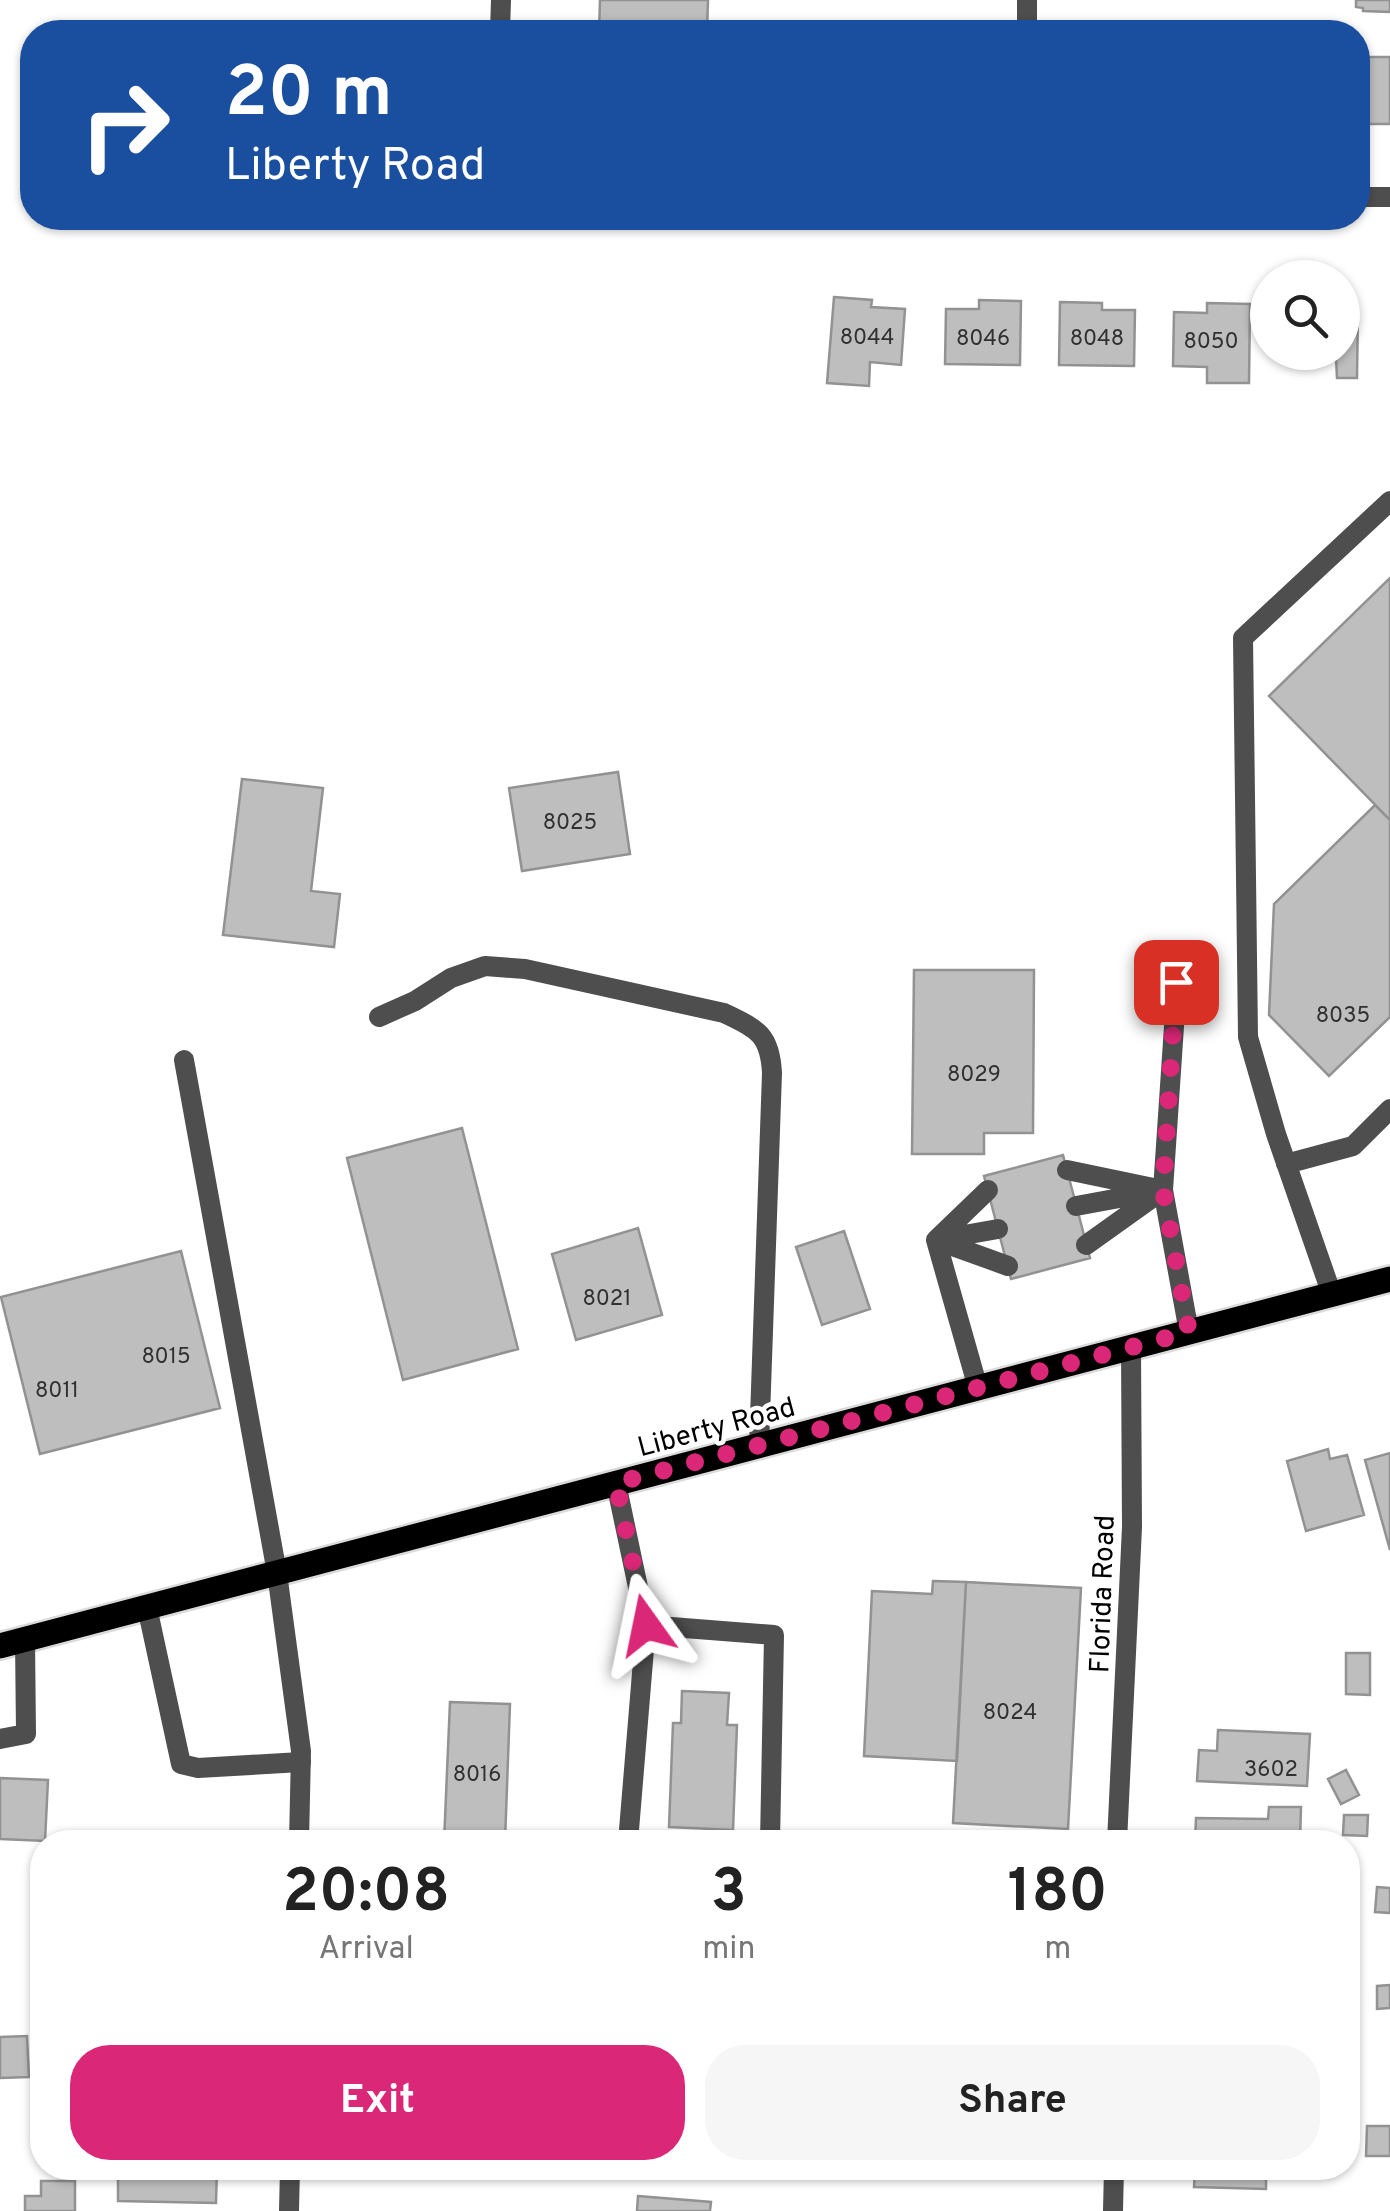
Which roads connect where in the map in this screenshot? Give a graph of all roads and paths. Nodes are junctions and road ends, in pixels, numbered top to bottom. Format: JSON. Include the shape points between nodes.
{"nodes":[{"id":1,"x":1390,"y":502,"type":"edge"},
{"id":2,"x":1176,"y":982,"type":"dead end"},
{"id":3,"x":379,"y":1017,"type":"dead end"},
{"id":4,"x":184,"y":1060,"type":"dead end"},
{"id":5,"x":1390,"y":1110,"type":"edge"},
{"id":6,"x":1286,"y":1164,"type":"junction"},
{"id":7,"x":1067,"y":1170,"type":"dead end"},
{"id":8,"x":988,"y":1190,"type":"dead end"},
{"id":9,"x":1163,"y":1190,"type":"junction"},
{"id":10,"x":1076,"y":1206,"type":"dead end"},
{"id":11,"x":998,"y":1229,"type":"dead end"},
{"id":12,"x":936,"y":1240,"type":"junction"},
{"id":13,"x":1086,"y":1245,"type":"dead end"},
{"id":14,"x":1008,"y":1266,"type":"dead end"},
{"id":15,"x":1390,"y":1280,"type":"edge"},
{"id":16,"x":1332,"y":1295,"type":"junction"},
{"id":17,"x":1189,"y":1332,"type":"junction"},
{"id":18,"x":1131,"y":1348,"type":"junction"},
{"id":19,"x":978,"y":1388,"type":"junction"},
{"id":20,"x":759,"y":1446,"type":"junction"},
{"id":21,"x":616,"y":1483,"type":"junction"},
{"id":22,"x":277,"y":1573,"type":"junction"},
{"id":23,"x":147,"y":1607,"type":"junction"},
{"id":24,"x":646,"y":1625,"type":"junction"},
{"id":25,"x":13,"y":1642,"type":"edge"},
{"id":26,"x":0,"y":1739,"type":"edge"},
{"id":27,"x":302,"y":1762,"type":"junction"},
{"id":28,"x":299,"y":1830,"type":"edge"},
{"id":29,"x":629,"y":1830,"type":"edge"},
{"id":30,"x":770,"y":1830,"type":"edge"},
{"id":31,"x":1118,"y":1830,"type":"edge"},
{"id":32,"x":290,"y":2180,"type":"edge"},
{"id":33,"x":1114,"y":2180,"type":"edge"},
{"id":34,"x":289,"y":2211,"type":"edge"},
{"id":35,"x":1113,"y":2211,"type":"edge"}],
"edges":[{"from":1,"to":6,"type":"street","via":[[1243,638],[1248,1038]]},
{"from":2,"to":9,"type":"street"},
{"from":3,"to":20,"type":"street","via":[[486,966],[525,968],[724,1013],[764,1039],[772,1073]]},
{"from":4,"to":22,"type":"street"},
{"from":5,"to":6,"type":"street","via":[[1353,1146]]},
{"from":6,"to":16,"type":"street"},
{"from":7,"to":9,"type":"street"},
{"from":8,"to":12,"type":"street"},
{"from":9,"to":10,"type":"street"},
{"from":9,"to":13,"type":"street"},
{"from":9,"to":17,"type":"street"},
{"from":11,"to":12,"type":"street"},
{"from":12,"to":14,"type":"street"},
{"from":12,"to":19,"type":"street"},
{"from":15,"to":16,"type":"main road","name":"Liberty Road"},
{"from":16,"to":17,"type":"main road","name":"Liberty Road"},
{"from":17,"to":18,"type":"main road","name":"Liberty Road"},
{"from":18,"to":19,"type":"main road","name":"Liberty Road"},
{"from":18,"to":31,"type":"street","name":"Florida Road","via":[[1132,1527]]},
{"from":19,"to":20,"type":"main road","name":"Liberty Road"},
{"from":20,"to":21,"type":"main road","name":"Liberty Road"},
{"from":21,"to":22,"type":"main road","name":"Liberty Road"},
{"from":21,"to":24,"type":"street"},
{"from":22,"to":23,"type":"main road","name":"Liberty Road"},
{"from":22,"to":27,"type":"street"},
{"from":23,"to":25,"type":"main road","name":"Liberty Road"},
{"from":23,"to":27,"type":"street","via":[[181,1764]]},
{"from":24,"to":29,"type":"street"},
{"from":24,"to":30,"type":"street","via":[[774,1634]]},
{"from":25,"to":26,"type":"street","via":[[26,1734]]},
{"from":27,"to":28,"type":"street"},
{"from":32,"to":34,"type":"street"},
{"from":33,"to":35,"type":"street"}]}
